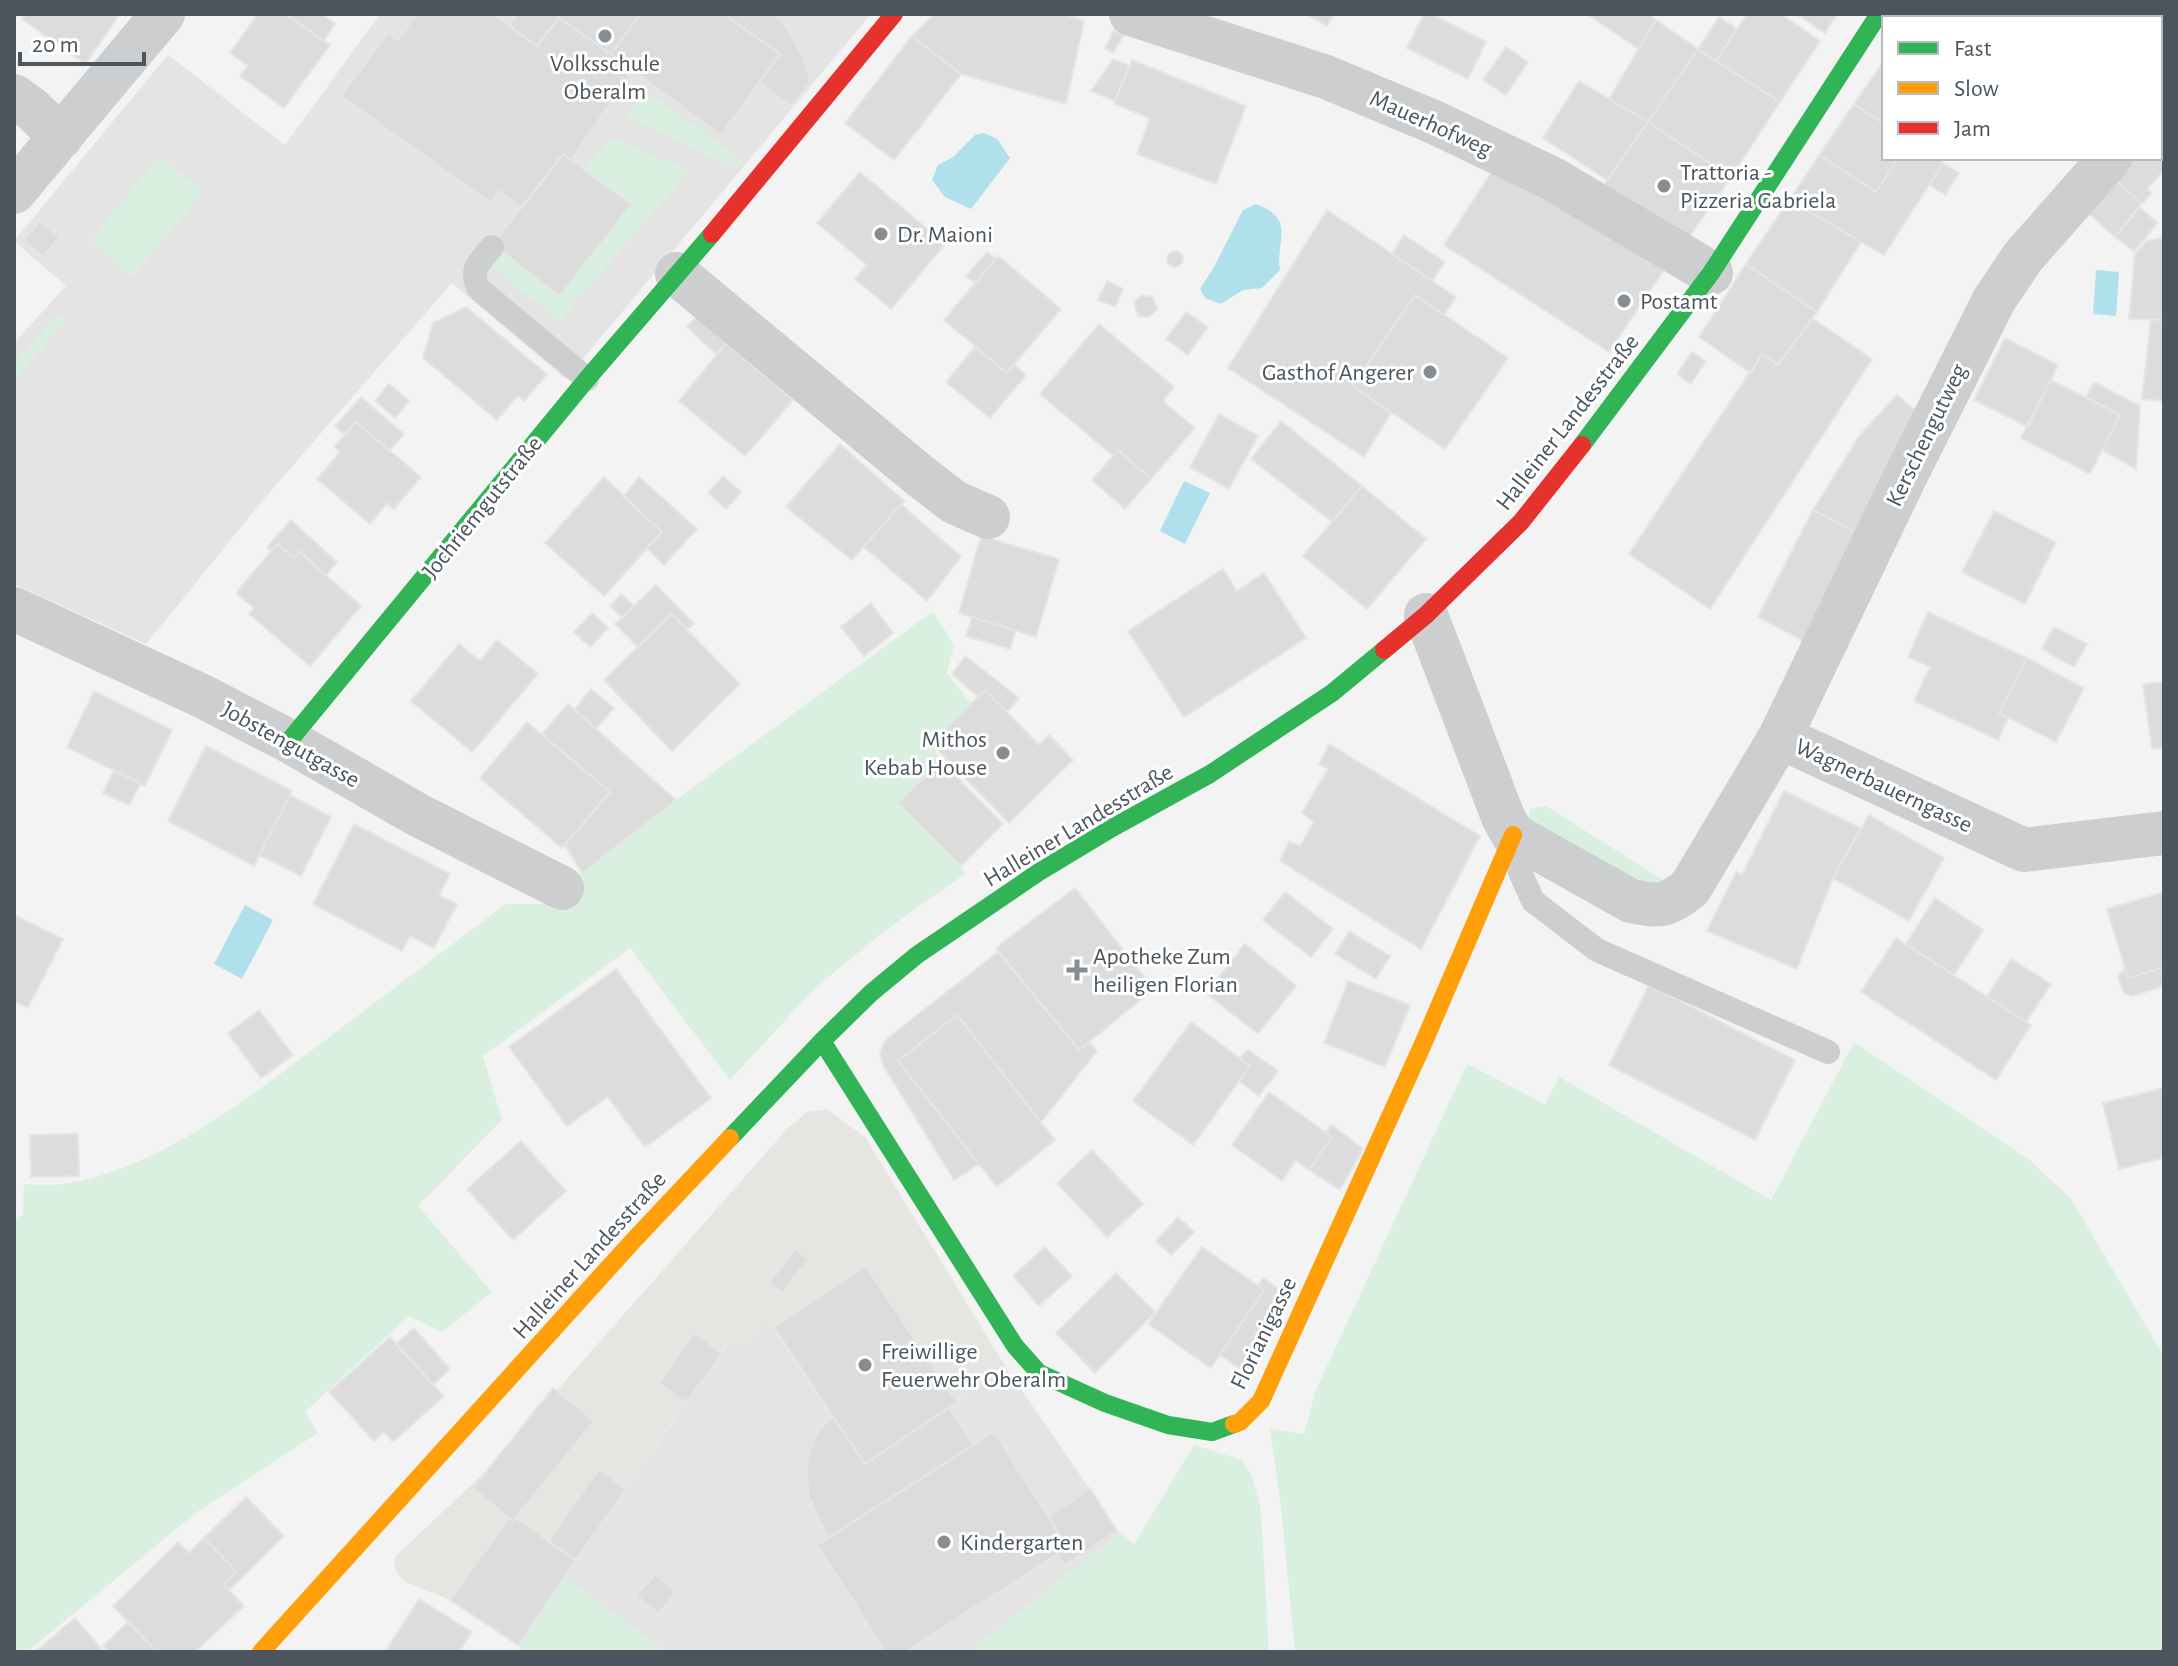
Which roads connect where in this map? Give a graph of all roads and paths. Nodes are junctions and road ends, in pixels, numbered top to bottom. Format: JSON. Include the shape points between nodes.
{"nodes":[{"id":1,"x":163,"y":14,"type":"edge"},
{"id":2,"x":894,"y":14,"type":"edge"},
{"id":3,"x":1131,"y":14,"type":"edge"},
{"id":4,"x":1879,"y":14,"type":"edge"},
{"id":5,"x":14,"y":96,"type":"edge"},
{"id":6,"x":61,"y":137,"type":"junction"},
{"id":7,"x":2108,"y":160,"type":"edge"},
{"id":8,"x":14,"y":192,"type":"edge"},
{"id":9,"x":492,"y":247,"type":"dead end"},
{"id":10,"x":1711,"y":273,"type":"junction"},
{"id":11,"x":677,"y":274,"type":"junction"},
{"id":12,"x":587,"y":379,"type":"junction"},
{"id":13,"x":988,"y":517,"type":"dead end"},
{"id":14,"x":14,"y":609,"type":"edge"},
{"id":15,"x":1426,"y":615,"type":"junction"},
{"id":16,"x":1780,"y":737,"type":"junction"},
{"id":17,"x":289,"y":741,"type":"junction"},
{"id":18,"x":2164,"y":833,"type":"edge"},
{"id":19,"x":1513,"y":835,"type":"junction"},
{"id":20,"x":562,"y":888,"type":"dead end"},
{"id":21,"x":822,"y":1041,"type":"junction"},
{"id":22,"x":1828,"y":1052,"type":"dead end"},
{"id":23,"x":270,"y":1648,"type":"edge"}],
"edges":[{"from":1,"to":6,"type":"street"},
{"from":2,"to":11,"type":"main road","name":"Jochriemgutstraße"},
{"from":3,"to":10,"type":"street","name":"Mauerhofweg","via":[[1326,77],[1436,123],[1551,178]]},
{"from":4,"to":10,"type":"main road","name":"Halleiner Landesstraße"},
{"from":5,"to":6,"type":"street"},
{"from":6,"to":8,"type":"street"},
{"from":7,"to":16,"type":"street","name":"Kerschengutweg","via":[[2023,257],[1994,300]]},
{"from":9,"to":12,"type":"lane","via":[[475,268],[479,289]]},
{"from":10,"to":15,"type":"main road","name":"Halleiner Landesstraße","via":[[1541,498]]},
{"from":11,"to":12,"type":"main road","name":"Jochriemgutstraße"},
{"from":11,"to":13,"type":"street","via":[[919,475],[954,502]]},
{"from":12,"to":17,"type":"main road","name":"Jochriemgutstraße"},
{"from":14,"to":17,"type":"street","name":"Jobstengutgasse"},
{"from":15,"to":19,"type":"street"},
{"from":15,"to":21,"type":"main road","name":"Halleiner Landesstraße","via":[[1307,710],[1210,774],[1039,872],[917,955]]},
{"from":16,"to":18,"type":"street","name":"Wagnerbauerngasse","via":[[2024,850]]},
{"from":16,"to":19,"type":"street","name":"Wagnerbauerngasse","via":[[1690,888],[1672,903],[1631,901]]},
{"from":17,"to":20,"type":"street","name":"Jobstengutgasse"},
{"from":19,"to":21,"type":"main road","name":"Florianigasse","via":[[1261,1401],[1240,1422],[1212,1432],[1168,1425],[1039,1373],[1015,1346]]},
{"from":19,"to":22,"type":"lane","via":[[1520,872],[1533,901],[1597,950]]},
{"from":21,"to":23,"type":"main road","name":"Halleiner Landesstraße","via":[[632,1242]]}]}
